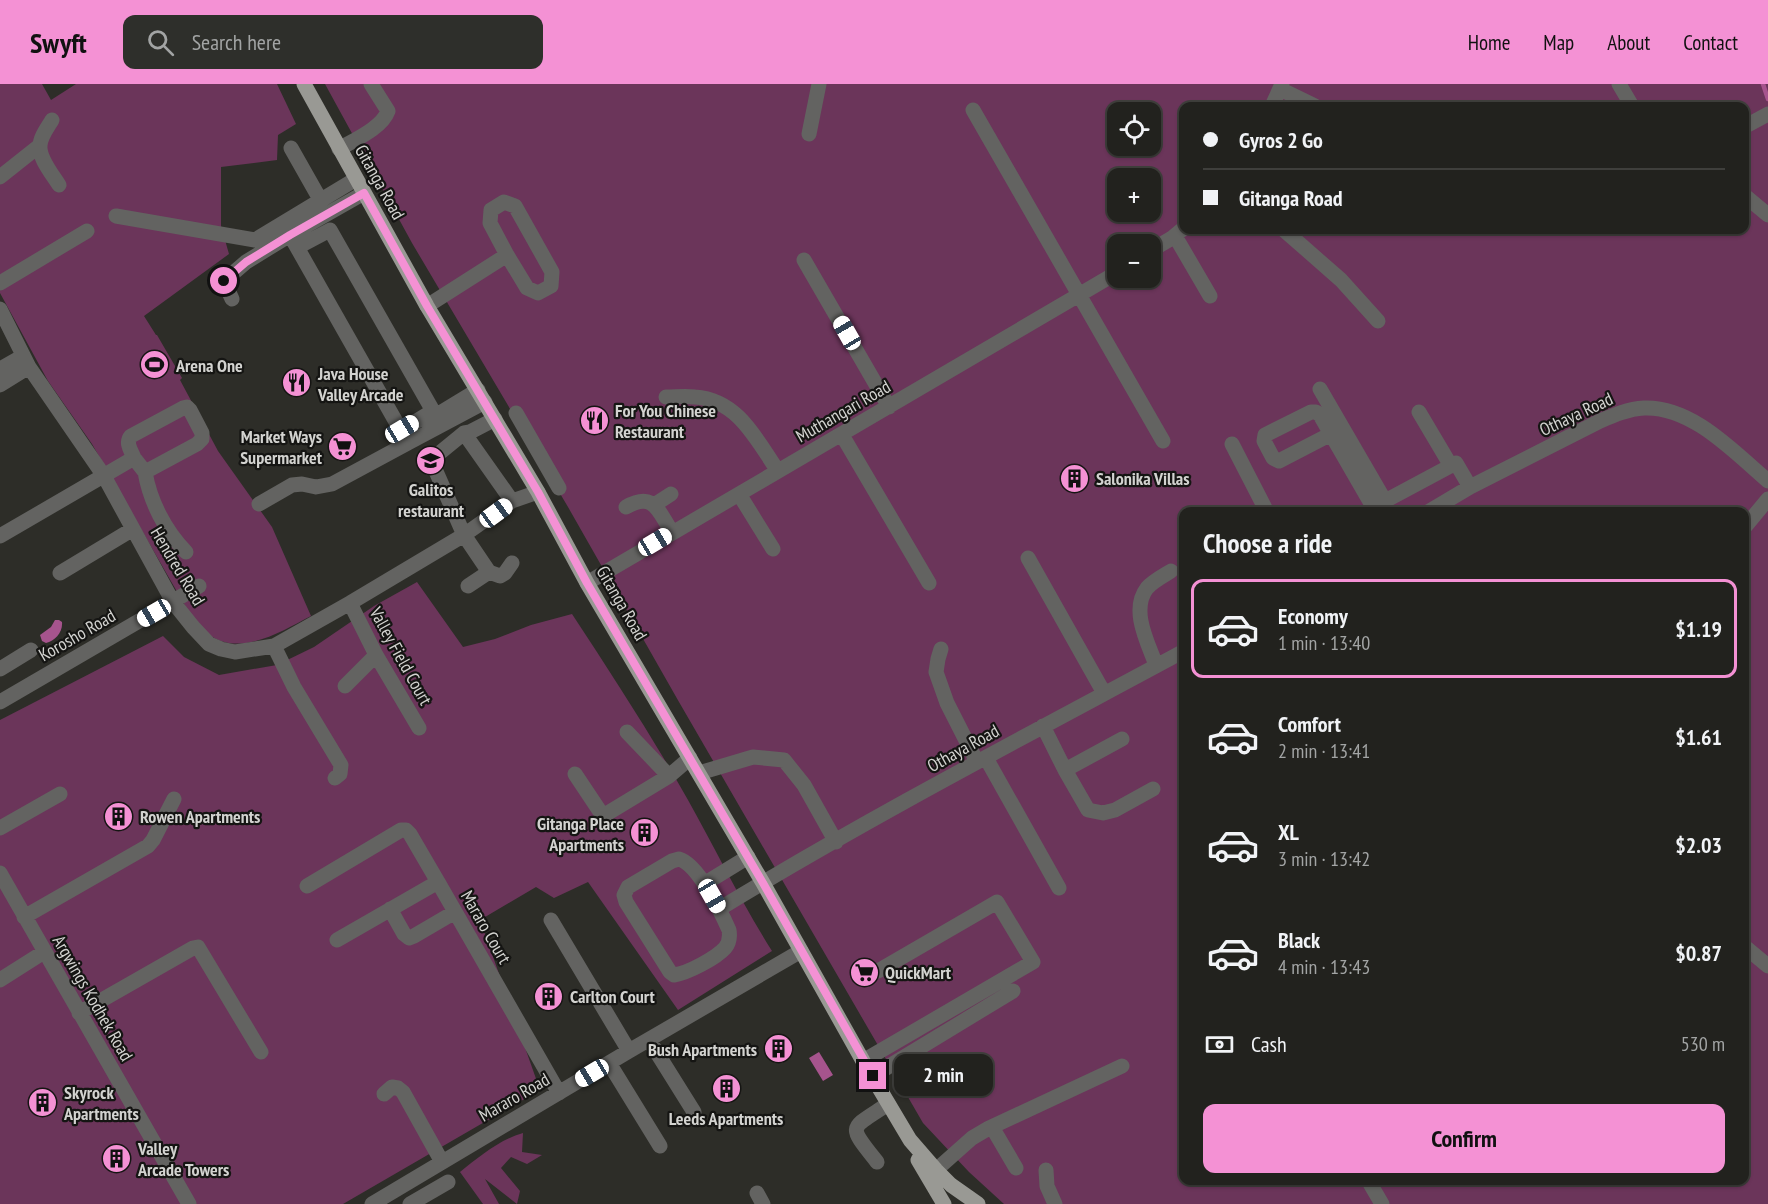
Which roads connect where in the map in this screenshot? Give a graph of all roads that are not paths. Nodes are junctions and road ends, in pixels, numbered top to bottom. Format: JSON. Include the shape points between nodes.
{"nodes":[{"id":1,"x":304,"y":84,"type":"edge"},
{"id":2,"x":371,"y":84,"type":"edge"},
{"id":3,"x":819,"y":84,"type":"edge"},
{"id":4,"x":1619,"y":84,"type":"edge"},
{"id":5,"x":1281,"y":86,"type":"edge"},
{"id":6,"x":1274,"y":102,"type":"edge"},
{"id":7,"x":1308,"y":102,"type":"edge"},
{"id":8,"x":1630,"y":102,"type":"edge"},
{"id":9,"x":973,"y":110,"type":"dead end"},
{"id":10,"x":52,"y":120,"type":"dead end"},
{"id":11,"x":809,"y":134,"type":"dead end"},
{"id":12,"x":39,"y":146,"type":"junction"},
{"id":13,"x":291,"y":148,"type":"dead end"},
{"id":14,"x":339,"y":149,"type":"junction"},
{"id":15,"x":0,"y":177,"type":"edge"},
{"id":16,"x":356,"y":179,"type":"junction"},
{"id":17,"x":58,"y":185,"type":"dead end"},
{"id":18,"x":364,"y":193,"type":"junction"},
{"id":19,"x":1749,"y":199,"type":"edge"},
{"id":20,"x":321,"y":201,"type":"junction"},
{"id":21,"x":1768,"y":215,"type":"edge"},
{"id":22,"x":116,"y":216,"type":"dead end"},
{"id":23,"x":326,"y":223,"type":"junction"},
{"id":24,"x":87,"y":231,"type":"dead end"},
{"id":25,"x":1179,"y":232,"type":"edge"},
{"id":26,"x":1180,"y":234,"type":"edge"},
{"id":27,"x":1289,"y":234,"type":"edge"},
{"id":28,"x":294,"y":241,"type":"junction"},
{"id":29,"x":1161,"y":244,"type":"edge"},
{"id":30,"x":507,"y":255,"type":"junction"},
{"id":31,"x":804,"y":260,"type":"dead end"},
{"id":32,"x":1107,"y":279,"type":"edge"},
{"id":33,"x":0,"y":283,"type":"edge"},
{"id":34,"x":1079,"y":296,"type":"junction"},
{"id":35,"x":1210,"y":296,"type":"dead end"},
{"id":36,"x":232,"y":299,"type":"dead end"},
{"id":37,"x":427,"y":306,"type":"junction"},
{"id":38,"x":0,"y":309,"type":"edge"},
{"id":39,"x":1378,"y":321,"type":"dead end"},
{"id":40,"x":26,"y":362,"type":"junction"},
{"id":41,"x":0,"y":369,"type":"edge"},
{"id":42,"x":0,"y":385,"type":"edge"},
{"id":43,"x":1320,"y":389,"type":"dead end"},
{"id":44,"x":482,"y":396,"type":"junction"},
{"id":45,"x":666,"y":397,"type":"dead end"},
{"id":46,"x":889,"y":407,"type":"junction"},
{"id":47,"x":1419,"y":412,"type":"dead end"},
{"id":48,"x":516,"y":413,"type":"dead end"},
{"id":49,"x":437,"y":417,"type":"junction"},
{"id":50,"x":495,"y":419,"type":"junction"},
{"id":51,"x":464,"y":434,"type":"junction"},
{"id":52,"x":1331,"y":434,"type":"dead end"},
{"id":53,"x":842,"y":435,"type":"junction"},
{"id":54,"x":405,"y":436,"type":"junction"},
{"id":55,"x":1163,"y":441,"type":"dead end"},
{"id":56,"x":1232,"y":444,"type":"dead end"},
{"id":57,"x":539,"y":455,"type":"junction"},
{"id":58,"x":134,"y":458,"type":"junction"},
{"id":59,"x":1451,"y":466,"type":"junction"},
{"id":60,"x":524,"y":469,"type":"junction"},
{"id":61,"x":778,"y":471,"type":"junction"},
{"id":62,"x":146,"y":472,"type":"junction"},
{"id":63,"x":104,"y":476,"type":"junction"},
{"id":64,"x":1768,"y":481,"type":"edge"},
{"id":65,"x":1470,"y":487,"type":"junction"},
{"id":66,"x":559,"y":488,"type":"dead end"},
{"id":67,"x":538,"y":492,"type":"junction"},
{"id":68,"x":671,"y":494,"type":"dead end"},
{"id":69,"x":739,"y":494,"type":"junction"},
{"id":70,"x":1768,"y":499,"type":"edge"},
{"id":71,"x":512,"y":501,"type":"junction"},
{"id":72,"x":259,"y":504,"type":"dead end"},
{"id":73,"x":654,"y":505,"type":"junction"},
{"id":74,"x":626,"y":507,"type":"dead end"},
{"id":75,"x":1264,"y":507,"type":"edge"},
{"id":76,"x":1373,"y":507,"type":"edge"},
{"id":77,"x":1436,"y":507,"type":"edge"},
{"id":78,"x":1749,"y":522,"type":"edge"},
{"id":79,"x":133,"y":529,"type":"junction"},
{"id":80,"x":672,"y":532,"type":"junction"},
{"id":81,"x":464,"y":535,"type":"junction"},
{"id":82,"x":0,"y":536,"type":"edge"},
{"id":83,"x":773,"y":549,"type":"dead end"},
{"id":84,"x":186,"y":552,"type":"dead end"},
{"id":85,"x":1028,"y":558,"type":"dead end"},
{"id":86,"x":512,"y":563,"type":"dead end"},
{"id":87,"x":489,"y":572,"type":"junction"},
{"id":88,"x":1171,"y":572,"type":"dead end"},
{"id":89,"x":60,"y":573,"type":"dead end"},
{"id":90,"x":587,"y":583,"type":"junction"},
{"id":91,"x":929,"y":583,"type":"dead end"},
{"id":92,"x":199,"y":586,"type":"dead end"},
{"id":93,"x":468,"y":586,"type":"dead end"},
{"id":94,"x":173,"y":602,"type":"junction"},
{"id":95,"x":350,"y":603,"type":"junction"},
{"id":96,"x":274,"y":646,"type":"junction"},
{"id":97,"x":941,"y":649,"type":"dead end"},
{"id":98,"x":31,"y":650,"type":"dead end"},
{"id":99,"x":1179,"y":654,"type":"edge"},
{"id":100,"x":376,"y":655,"type":"junction"},
{"id":101,"x":1156,"y":665,"type":"junction"},
{"id":102,"x":0,"y":669,"type":"edge"},
{"id":103,"x":345,"y":686,"type":"dead end"},
{"id":104,"x":1104,"y":693,"type":"junction"},
{"id":105,"x":0,"y":702,"type":"edge"},
{"id":106,"x":1043,"y":726,"type":"junction"},
{"id":107,"x":419,"y":728,"type":"dead end"},
{"id":108,"x":627,"y":732,"type":"dead end"},
{"id":109,"x":1122,"y":739,"type":"dead end"},
{"id":110,"x":690,"y":758,"type":"junction"},
{"id":111,"x":982,"y":760,"type":"junction"},
{"id":112,"x":1065,"y":770,"type":"junction"},
{"id":113,"x":699,"y":773,"type":"junction"},
{"id":114,"x":575,"y":774,"type":"dead end"},
{"id":115,"x":669,"y":776,"type":"junction"},
{"id":116,"x":335,"y":778,"type":"dead end"},
{"id":117,"x":1153,"y":789,"type":"dead end"},
{"id":118,"x":60,"y":794,"type":"dead end"},
{"id":119,"x":174,"y":799,"type":"dead end"},
{"id":120,"x":0,"y":828,"type":"edge"},
{"id":121,"x":836,"y":842,"type":"junction"},
{"id":122,"x":748,"y":857,"type":"junction"},
{"id":123,"x":0,"y":873,"type":"edge"},
{"id":124,"x":438,"y":882,"type":"junction"},
{"id":125,"x":763,"y":883,"type":"junction"},
{"id":126,"x":704,"y":884,"type":"junction"},
{"id":127,"x":307,"y":886,"type":"dead end"},
{"id":128,"x":1059,"y":888,"type":"dead end"},
{"id":129,"x":390,"y":909,"type":"junction"},
{"id":130,"x":719,"y":909,"type":"junction"},
{"id":131,"x":455,"y":912,"type":"junction"},
{"id":132,"x":24,"y":917,"type":"junction"},
{"id":133,"x":551,"y":920,"type":"dead end"},
{"id":134,"x":338,"y":940,"type":"dead end"},
{"id":135,"x":1749,"y":950,"type":"edge"},
{"id":136,"x":801,"y":951,"type":"junction"},
{"id":137,"x":44,"y":952,"type":"junction"},
{"id":138,"x":1768,"y":966,"type":"edge"},
{"id":139,"x":878,"y":971,"type":"dead end"},
{"id":140,"x":0,"y":980,"type":"edge"},
{"id":141,"x":1013,"y":991,"type":"dead end"},
{"id":142,"x":79,"y":1013,"type":"junction"},
{"id":143,"x":649,"y":1040,"type":"junction"},
{"id":144,"x":628,"y":1051,"type":"junction"},
{"id":145,"x":261,"y":1052,"type":"dead end"},
{"id":146,"x":863,"y":1061,"type":"junction"},
{"id":147,"x":609,"y":1064,"type":"junction"},
{"id":148,"x":1122,"y":1066,"type":"dead end"},
{"id":149,"x":873,"y":1076,"type":"junction"},
{"id":150,"x":559,"y":1093,"type":"junction"},
{"id":151,"x":384,"y":1094,"type":"dead end"},
{"id":152,"x":888,"y":1104,"type":"junction"},
{"id":153,"x":694,"y":1112,"type":"dead end"},
{"id":154,"x":992,"y":1127,"type":"junction"},
{"id":155,"x":910,"y":1140,"type":"junction"},
{"id":156,"x":660,"y":1146,"type":"dead end"},
{"id":157,"x":442,"y":1162,"type":"junction"},
{"id":158,"x":877,"y":1162,"type":"dead end"},
{"id":159,"x":1016,"y":1168,"type":"dead end"},
{"id":160,"x":936,"y":1170,"type":"junction"},
{"id":161,"x":1046,"y":1170,"type":"dead end"},
{"id":162,"x":448,"y":1182,"type":"dead end"},
{"id":163,"x":1371,"y":1185,"type":"edge"},
{"id":164,"x":189,"y":1204,"type":"edge"},
{"id":165,"x":372,"y":1204,"type":"edge"},
{"id":166,"x":410,"y":1204,"type":"edge"},
{"id":167,"x":944,"y":1204,"type":"edge"},
{"id":168,"x":978,"y":1204,"type":"edge"},
{"id":169,"x":1055,"y":1204,"type":"edge"},
{"id":170,"x":1382,"y":1204,"type":"edge"}],
"edges":[{"from":1,"to":14,"type":"main road","name":"Gitanga Road"},
{"from":2,"to":14,"type":"street","via":[[388,111],[386,117]]},
{"from":3,"to":11,"type":"street"},
{"from":4,"to":8,"type":"street"},
{"from":5,"to":6,"type":"street"},
{"from":5,"to":7,"type":"street"},
{"from":9,"to":34,"type":"street"},
{"from":10,"to":12,"type":"street"},
{"from":12,"to":15,"type":"street"},
{"from":12,"to":17,"type":"street"},
{"from":13,"to":20,"type":"street"},
{"from":14,"to":16,"type":"main road","name":"Gitanga Road"},
{"from":16,"to":18,"type":"main road","name":"Gitanga Road"},
{"from":16,"to":20,"type":"street"},
{"from":18,"to":23,"type":"street"},
{"from":18,"to":37,"type":"main road","name":"Gitanga Road"},
{"from":19,"to":21,"type":"street"},
{"from":20,"to":22,"type":"street","via":[[255,240]]},
{"from":23,"to":28,"type":"street"},
{"from":23,"to":49,"type":"street"},
{"from":24,"to":33,"type":"street"},
{"from":25,"to":29,"type":"street"},
{"from":26,"to":35,"type":"street"},
{"from":27,"to":39,"type":"street","via":[[1341,280]]},
{"from":28,"to":36,"type":"street","via":[[246,262],[224,281]]},
{"from":28,"to":54,"type":"street"},
{"from":30,"to":30,"type":"street","via":[[490,223],[491,210],[504,202],[515,206],[547,263],[552,273],[551,286],[538,293],[527,288]]},
{"from":30,"to":37,"type":"street"},
{"from":31,"to":46,"type":"street"},
{"from":32,"to":34,"type":"street","name":"Muthangari Road"},
{"from":34,"to":46,"type":"street","name":"Muthangari Road"},
{"from":34,"to":55,"type":"street"},
{"from":37,"to":44,"type":"main road","name":"Gitanga Road"},
{"from":38,"to":40,"type":"street","name":"Hendred Road"},
{"from":40,"to":41,"type":"street"},
{"from":40,"to":42,"type":"street"},
{"from":40,"to":63,"type":"street","name":"Hendred Road"},
{"from":43,"to":59,"type":"street","via":[[1385,501]]},
{"from":44,"to":49,"type":"street"},
{"from":44,"to":50,"type":"main road","name":"Gitanga Road"},
{"from":45,"to":61,"type":"street","via":[[696,397],[723,404],[747,425]]},
{"from":46,"to":53,"type":"street","name":"Muthangari Road"},
{"from":47,"to":59,"type":"street"},
{"from":48,"to":57,"type":"street"},
{"from":49,"to":54,"type":"street"},
{"from":50,"to":51,"type":"street"},
{"from":50,"to":60,"type":"main road","name":"Gitanga Road"},
{"from":51,"to":71,"type":"street"},
{"from":51,"to":81,"type":"street","via":[[431,460]]},
{"from":52,"to":76,"type":"street"},
{"from":53,"to":61,"type":"street","name":"Muthangari Road"},
{"from":53,"to":91,"type":"street"},
{"from":54,"to":72,"type":"street","via":[[332,484],[292,485]]},
{"from":56,"to":75,"type":"street"},
{"from":57,"to":60,"type":"street"},
{"from":57,"to":66,"type":"street"},
{"from":58,"to":62,"type":"street"},
{"from":58,"to":62,"type":"street","via":[[128,444],[131,436],[183,408],[190,410],[202,439]]},
{"from":58,"to":63,"type":"street"},
{"from":59,"to":65,"type":"street","via":[[1456,463]]},
{"from":60,"to":67,"type":"main road","name":"Gitanga Road"},
{"from":61,"to":69,"type":"street","name":"Muthangari Road"},
{"from":62,"to":84,"type":"street","via":[[155,506]]},
{"from":63,"to":79,"type":"street","name":"Hendred Road"},
{"from":63,"to":82,"type":"street"},
{"from":64,"to":65,"type":"street","name":"Othaya Road","via":[[1699,424],[1678,414],[1644,408],[1617,414]]},
{"from":65,"to":77,"type":"street","name":"Othaya Road"},
{"from":67,"to":71,"type":"street","name":"Hendred Road"},
{"from":67,"to":90,"type":"main road","name":"Gitanga Road"},
{"from":68,"to":73,"type":"street"},
{"from":69,"to":80,"type":"street","name":"Muthangari Road"},
{"from":69,"to":83,"type":"street"},
{"from":70,"to":78,"type":"street"},
{"from":71,"to":81,"type":"street","name":"Hendred Road"},
{"from":73,"to":74,"type":"street","via":[[637,500]]},
{"from":73,"to":80,"type":"street"},
{"from":79,"to":89,"type":"street"},
{"from":79,"to":94,"type":"street","name":"Hendred Road"},
{"from":80,"to":90,"type":"street","name":"Muthangari Road"},
{"from":81,"to":87,"type":"street"},
{"from":81,"to":95,"type":"street","name":"Hendred Road"},
{"from":85,"to":104,"type":"street"},
{"from":86,"to":87,"type":"street","via":[[500,576]]},
{"from":87,"to":93,"type":"street"},
{"from":88,"to":101,"type":"street","via":[[1149,586],[1139,609]]},
{"from":90,"to":110,"type":"main road","name":"Gitanga Road"},
{"from":92,"to":94,"type":"street","name":"Korosho Road"},
{"from":94,"to":96,"type":"street","name":"Hendred Road","via":[[209,644],[221,650],[235,652]]},
{"from":94,"to":105,"type":"street","name":"Korosho Road"},
{"from":95,"to":96,"type":"street","name":"Hendred Road"},
{"from":95,"to":100,"type":"street","name":"Valley Field Court"},
{"from":96,"to":116,"type":"street","via":[[341,765],[342,770]]},
{"from":97,"to":111,"type":"street","via":[[936,672],[947,703]]},
{"from":98,"to":102,"type":"street"},
{"from":99,"to":101,"type":"street","name":"Othaya Road"},
{"from":100,"to":103,"type":"street"},
{"from":100,"to":107,"type":"street","name":"Valley Field Court"},
{"from":101,"to":104,"type":"street","name":"Othaya Road"},
{"from":104,"to":106,"type":"street","name":"Othaya Road"},
{"from":106,"to":111,"type":"street","name":"Othaya Road"},
{"from":106,"to":112,"type":"street"},
{"from":108,"to":115,"type":"street"},
{"from":109,"to":112,"type":"street"},
{"from":110,"to":113,"type":"main road","name":"Gitanga Road"},
{"from":110,"to":115,"type":"street"},
{"from":111,"to":121,"type":"street","name":"Othaya Road"},
{"from":111,"to":128,"type":"street"},
{"from":112,"to":117,"type":"street","via":[[1088,810],[1115,810]]},
{"from":113,"to":121,"type":"street","via":[[753,757],[784,760],[804,785]]},
{"from":113,"to":122,"type":"main road","name":"Gitanga Road"},
{"from":114,"to":115,"type":"street","via":[[603,816]]},
{"from":118,"to":120,"type":"street"},
{"from":119,"to":132,"type":"street","via":[[148,846]]},
{"from":121,"to":125,"type":"street","name":"Othaya Road"},
{"from":122,"to":125,"type":"main road","name":"Gitanga Road"},
{"from":122,"to":126,"type":"street"},
{"from":123,"to":132,"type":"street","name":"Argwings Kodhek Road"},
{"from":124,"to":127,"type":"street","via":[[410,834],[401,830]]},
{"from":124,"to":129,"type":"street","name":"Mararo Court"},
{"from":124,"to":131,"type":"street","name":"Mararo Court"},
{"from":125,"to":130,"type":"street","name":"Othaya Road"},
{"from":125,"to":136,"type":"main road","name":"Gitanga Road"},
{"from":126,"to":130,"type":"street"},
{"from":126,"to":130,"type":"street","via":[[690,865],[679,859],[628,887],[624,895],[674,975],[725,948],[729,930]]},
{"from":129,"to":131,"type":"street","via":[[409,938]]},
{"from":129,"to":134,"type":"street","name":"Mararo Court"},
{"from":131,"to":150,"type":"street","name":"Mararo Court"},
{"from":132,"to":137,"type":"street","name":"Argwings Kodhek Road"},
{"from":133,"to":144,"type":"street"},
{"from":135,"to":138,"type":"street"},
{"from":136,"to":143,"type":"street","name":"Mararo Road"},
{"from":136,"to":146,"type":"main road","name":"Gitanga Road"},
{"from":137,"to":140,"type":"street"},
{"from":137,"to":142,"type":"street","name":"Argwings Kodhek Road"},
{"from":139,"to":146,"type":"street","via":[[997,902],[1033,962]]},
{"from":141,"to":149,"type":"street"},
{"from":142,"to":145,"type":"street","via":[[198,947]]},
{"from":142,"to":164,"type":"street","name":"Argwings Kodhek Road"},
{"from":143,"to":144,"type":"street","name":"Mararo Road"},
{"from":143,"to":153,"type":"street"},
{"from":144,"to":147,"type":"street","name":"Mararo Road"},
{"from":146,"to":149,"type":"main road","name":"Gitanga Road"},
{"from":147,"to":150,"type":"street","name":"Mararo Road"},
{"from":147,"to":156,"type":"street"},
{"from":148,"to":154,"type":"street"},
{"from":149,"to":152,"type":"main road","name":"Gitanga Road"},
{"from":150,"to":157,"type":"street","name":"Mararo Road"},
{"from":151,"to":157,"type":"street","via":[[392,1087],[403,1092]]},
{"from":152,"to":155,"type":"main road","name":"Gitanga Road"},
{"from":152,"to":158,"type":"street","via":[[857,1124],[855,1130]]},
{"from":154,"to":159,"type":"street"},
{"from":154,"to":160,"type":"street","via":[[972,1138]]},
{"from":155,"to":160,"type":"main road","name":"Gitanga Road"},
{"from":155,"to":167,"type":"main road","name":"Gitanga Road"},
{"from":157,"to":165,"type":"street","name":"Mararo Road"},
{"from":160,"to":168,"type":"main road","name":"Gitanga Road"},
{"from":161,"to":169,"type":"street","via":[[1047,1186]]},
{"from":162,"to":166,"type":"street"},
{"from":163,"to":170,"type":"street"}]}
